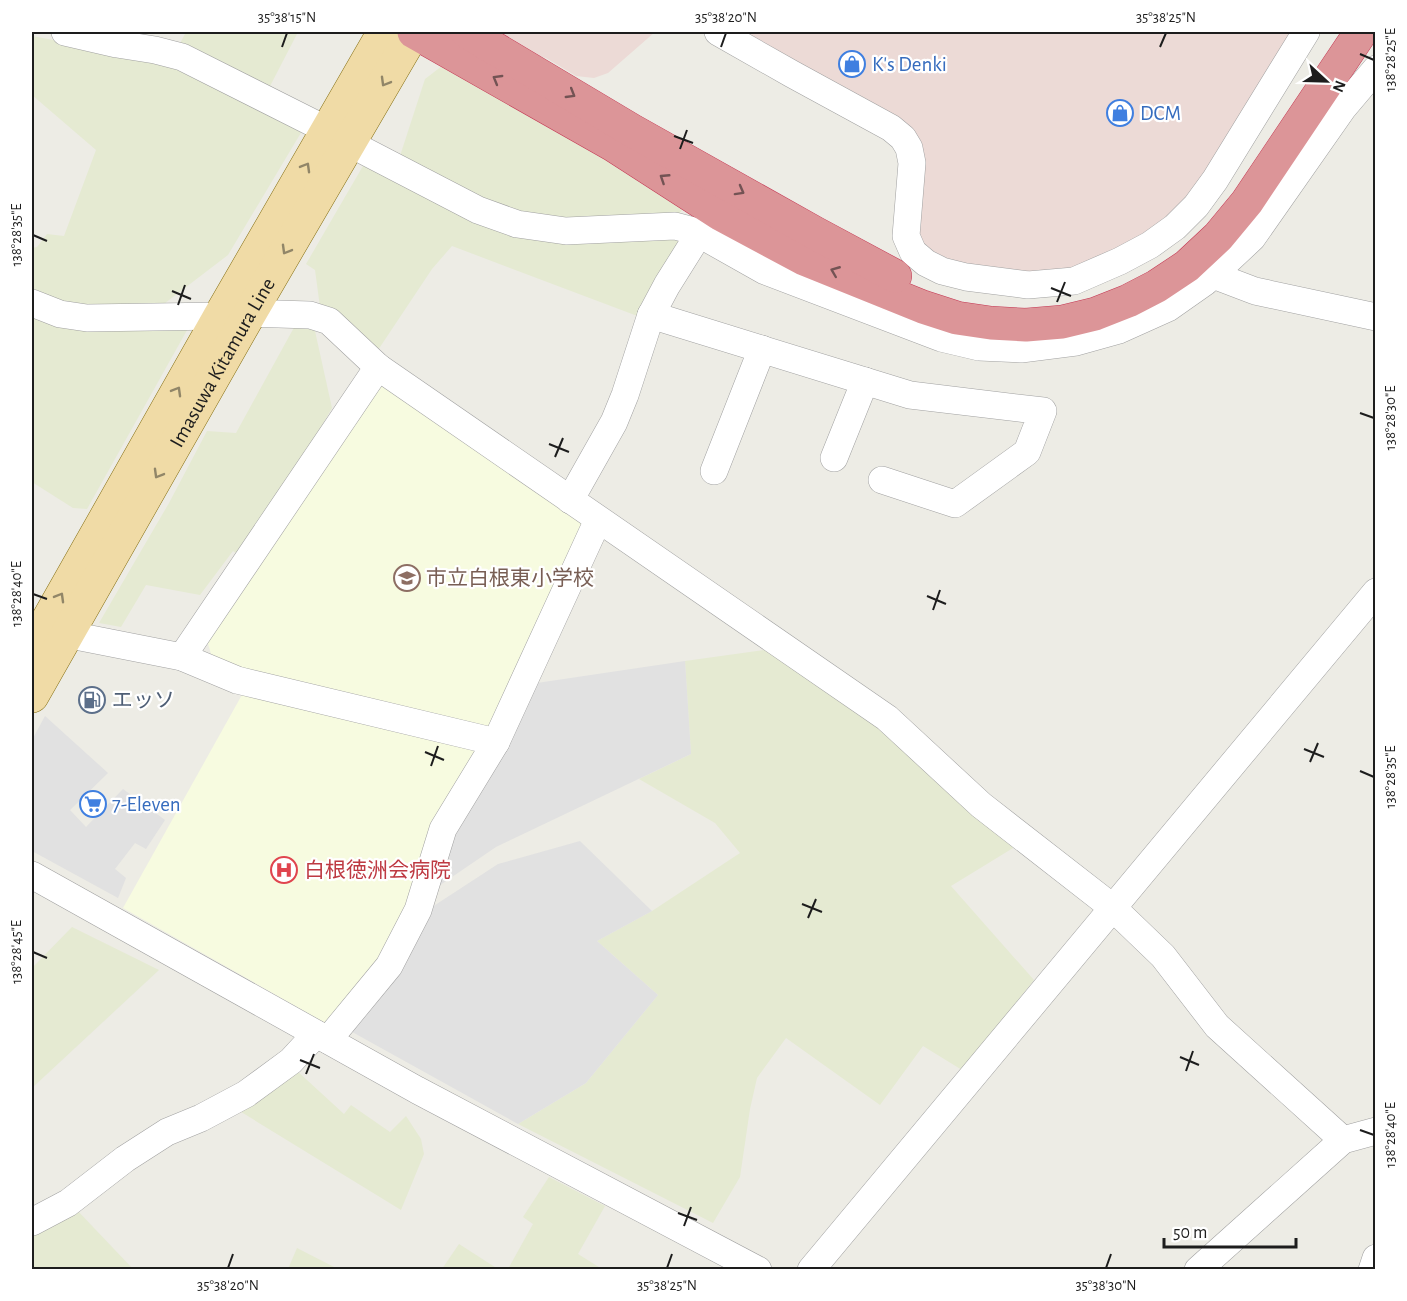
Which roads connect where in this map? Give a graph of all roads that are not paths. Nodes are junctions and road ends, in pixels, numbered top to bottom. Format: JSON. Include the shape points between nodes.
{"nodes":[{"id":1,"x":65,"y":32,"type":"edge"},
{"id":2,"x":384,"y":32,"type":"edge"},
{"id":3,"x":414,"y":32,"type":"edge"},
{"id":4,"x":467,"y":32,"type":"edge"},
{"id":5,"x":718,"y":32,"type":"edge"},
{"id":6,"x":1306,"y":32,"type":"edge"},
{"id":7,"x":1341,"y":32,"type":"edge"},
{"id":8,"x":1361,"y":32,"type":"edge"},
{"id":9,"x":1376,"y":69,"type":"edge"},
{"id":10,"x":338,"y":136,"type":"junction"},
{"id":11,"x":699,"y":234,"type":"junction"},
{"id":12,"x":1213,"y":275,"type":"junction"},
{"id":13,"x":32,"y":303,"type":"edge"},
{"id":14,"x":235,"y":314,"type":"junction"},
{"id":15,"x":651,"y":315,"type":"junction"},
{"id":16,"x":1376,"y":317,"type":"edge"},
{"id":17,"x":762,"y":349,"type":"junction"},
{"id":18,"x":378,"y":367,"type":"junction"},
{"id":19,"x":865,"y":381,"type":"junction"},
{"id":20,"x":834,"y":458,"type":"dead end"},
{"id":21,"x":714,"y":471,"type":"dead end"},
{"id":22,"x":882,"y":480,"type":"dead end"},
{"id":23,"x":570,"y":500,"type":"junction"},
{"id":24,"x":598,"y":520,"type":"junction"},
{"id":25,"x":1376,"y":592,"type":"edge"},
{"id":26,"x":43,"y":635,"type":"edge"},
{"id":27,"x":182,"y":657,"type":"junction"},
{"id":28,"x":32,"y":696,"type":"edge"},
{"id":29,"x":496,"y":742,"type":"junction"},
{"id":30,"x":32,"y":875,"type":"edge"},
{"id":31,"x":1112,"y":907,"type":"junction"},
{"id":32,"x":322,"y":1037,"type":"junction"},
{"id":33,"x":1376,"y":1131,"type":"edge"},
{"id":34,"x":1344,"y":1140,"type":"junction"},
{"id":35,"x":32,"y":1222,"type":"edge"},
{"id":36,"x":1376,"y":1258,"type":"edge"},
{"id":37,"x":758,"y":1269,"type":"edge"},
{"id":38,"x":811,"y":1269,"type":"edge"},
{"id":39,"x":1198,"y":1269,"type":"edge"},
{"id":40,"x":1372,"y":1269,"type":"edge"}],
"edges":[{"from":1,"to":10,"type":"street","via":[[182,57]]},
{"from":2,"to":10,"type":"main road","name":"Imasuwa Kitamura Line"},
{"from":8,"to":3,"type":"highway","one_way":true,"via":[[1247,202],[1218,237],[1186,266],[1147,291],[1095,314],[1026,325],[957,318],[804,259],[720,214],[613,145]]},
{"from":3,"to":10,"type":"main road","name":"Imasuwa Kitamura Line","one_way":true},
{"from":4,"to":7,"type":"highway","one_way":true,"via":[[633,131],[895,276],[960,301],[992,306],[1059,303],[1090,296],[1119,286],[1178,252],[1234,191]]},
{"from":5,"to":6,"type":"street","via":[[903,138],[912,163],[906,237],[913,252],[926,263],[966,277],[1028,285],[1074,281],[1095,273],[1150,245],[1175,226],[1215,180]]},
{"from":9,"to":12,"type":"street","via":[[1343,108],[1252,238]]},
{"from":10,"to":11,"type":"street","via":[[478,210],[517,224],[566,231],[675,226]]},
{"from":10,"to":14,"type":"main road","name":"Imasuwa Kitamura Line"},
{"from":11,"to":12,"type":"street","via":[[765,271],[940,338],[979,346],[1021,349],[1076,342],[1119,330],[1168,308]]},
{"from":11,"to":15,"type":"street"},
{"from":12,"to":16,"type":"street","via":[[1255,291]]},
{"from":13,"to":14,"type":"street","via":[[60,314],[87,318]]},
{"from":14,"to":18,"type":"street","via":[[310,315],[329,321]]},
{"from":14,"to":26,"type":"main road","name":"Imasuwa Kitamura Line"},
{"from":15,"to":17,"type":"street"},
{"from":15,"to":23,"type":"street","via":[[614,422]]},
{"from":17,"to":19,"type":"street"},
{"from":17,"to":21,"type":"street"},
{"from":18,"to":23,"type":"street"},
{"from":18,"to":27,"type":"street"},
{"from":19,"to":20,"type":"street"},
{"from":19,"to":22,"type":"street","via":[[910,395],[1043,411],[1027,452],[955,504]]},
{"from":23,"to":24,"type":"street"},
{"from":24,"to":29,"type":"street"},
{"from":24,"to":31,"type":"street","via":[[887,718],[981,806]]},
{"from":25,"to":31,"type":"street"},
{"from":26,"to":27,"type":"street"},
{"from":26,"to":28,"type":"main road","name":"Imasuwa Kitamura Line"},
{"from":27,"to":29,"type":"street","via":[[237,680]]},
{"from":29,"to":32,"type":"street","via":[[443,829],[418,910],[389,966]]},
{"from":30,"to":32,"type":"street"},
{"from":31,"to":34,"type":"street","via":[[1163,956],[1217,1026]]},
{"from":31,"to":38,"type":"street"},
{"from":32,"to":35,"type":"street","via":[[246,1094],[167,1132],[68,1203]]},
{"from":32,"to":37,"type":"street"},
{"from":33,"to":34,"type":"street"},
{"from":34,"to":39,"type":"street"},
{"from":36,"to":40,"type":"street"}]}
